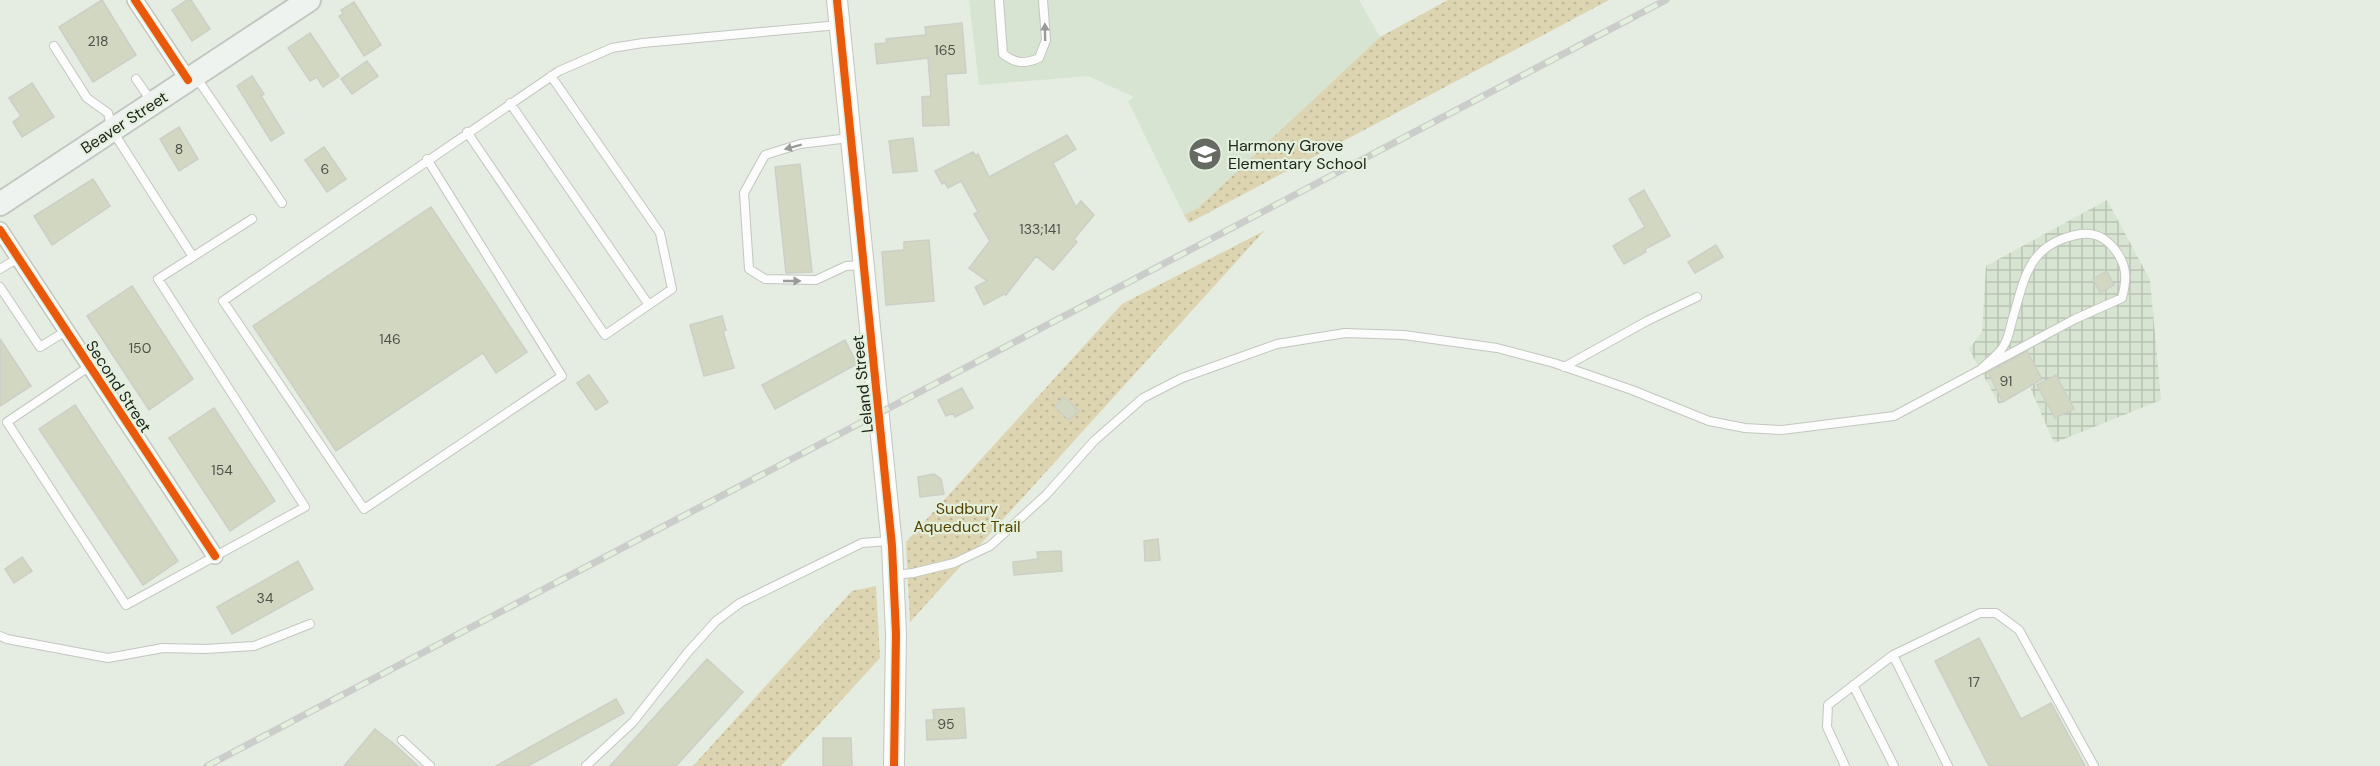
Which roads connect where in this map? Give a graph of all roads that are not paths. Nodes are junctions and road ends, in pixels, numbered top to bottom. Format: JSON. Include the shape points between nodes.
{"nodes":[{"id":1,"x":135,"y":0,"type":"edge"},
{"id":2,"x":309,"y":0,"type":"edge"},
{"id":3,"x":837,"y":0,"type":"edge"},
{"id":4,"x":999,"y":0,"type":"edge"},
{"id":5,"x":1043,"y":0,"type":"edge"},
{"id":6,"x":839,"y":25,"type":"junction"},
{"id":7,"x":54,"y":46,"type":"dead end"},
{"id":8,"x":551,"y":76,"type":"junction"},
{"id":9,"x":192,"y":77,"type":"junction"},
{"id":10,"x":136,"y":80,"type":"dead end"},
{"id":11,"x":510,"y":103,"type":"junction"},
{"id":12,"x":153,"y":104,"type":"junction"},
{"id":13,"x":112,"y":130,"type":"junction"},
{"id":14,"x":467,"y":132,"type":"junction"},
{"id":15,"x":851,"y":138,"type":"junction"},
{"id":16,"x":428,"y":159,"type":"junction"},
{"id":17,"x":282,"y":203,"type":"dead end"},
{"id":18,"x":0,"y":204,"type":"edge"},
{"id":19,"x":252,"y":219,"type":"dead end"},
{"id":20,"x":0,"y":230,"type":"edge"},
{"id":21,"x":193,"y":257,"type":"junction"},
{"id":22,"x":18,"y":258,"type":"junction"},
{"id":23,"x":864,"y":265,"type":"junction"},
{"id":24,"x":0,"y":269,"type":"edge"},
{"id":25,"x":0,"y":287,"type":"edge"},
{"id":26,"x":1697,"y":297,"type":"dead end"},
{"id":27,"x":649,"y":305,"type":"junction"},
{"id":28,"x":66,"y":331,"type":"junction"},
{"id":29,"x":90,"y":366,"type":"junction"},
{"id":30,"x":1564,"y":367,"type":"junction"},
{"id":31,"x":1980,"y":370,"type":"junction"},
{"id":32,"x":891,"y":541,"type":"junction"},
{"id":33,"x":215,"y":556,"type":"junction"},
{"id":34,"x":894,"y":575,"type":"junction"},
{"id":35,"x":310,"y":624,"type":"dead end"},
{"id":36,"x":0,"y":636,"type":"edge"},
{"id":37,"x":1893,"y":655,"type":"junction"},
{"id":38,"x":1853,"y":685,"type":"junction"},
{"id":39,"x":402,"y":740,"type":"dead end"},
{"id":40,"x":430,"y":766,"type":"edge"},
{"id":41,"x":586,"y":766,"type":"edge"},
{"id":42,"x":894,"y":766,"type":"edge"},
{"id":43,"x":1845,"y":766,"type":"edge"},
{"id":44,"x":1894,"y":766,"type":"edge"},
{"id":45,"x":1948,"y":766,"type":"edge"},
{"id":46,"x":2094,"y":766,"type":"edge"}],
"edges":[{"from":1,"to":9,"type":"street"},
{"from":2,"to":9,"type":"main road","name":"Beaver Street"},
{"from":3,"to":6,"type":"street","name":"Leland Street"},
{"from":4,"to":5,"type":"lane","one_way":true,"via":[[1003,54],[1026,63],[1039,58],[1046,40]]},
{"from":6,"to":8,"type":"lane","via":[[612,48]]},
{"from":6,"to":15,"type":"street","name":"Leland Street"},
{"from":7,"to":13,"type":"lane","via":[[87,98],[108,113]]},
{"from":8,"to":11,"type":"lane"},
{"from":8,"to":27,"type":"lane","via":[[660,233],[672,289]]},
{"from":9,"to":12,"type":"main road","name":"Beaver Street"},
{"from":9,"to":17,"type":"lane"},
{"from":10,"to":12,"type":"lane"},
{"from":11,"to":14,"type":"lane"},
{"from":11,"to":27,"type":"lane"},
{"from":12,"to":13,"type":"main road","name":"Beaver Street"},
{"from":13,"to":18,"type":"main road","name":"Beaver Street"},
{"from":13,"to":21,"type":"lane"},
{"from":14,"to":16,"type":"lane"},
{"from":14,"to":27,"type":"lane","via":[[605,335]]},
{"from":15,"to":23,"type":"street","name":"Leland Street"},
{"from":15,"to":23,"type":"lane","one_way":true,"via":[[800,144],[765,154],[744,193],[749,269],[765,279],[816,280],[846,266]]},
{"from":16,"to":16,"type":"lane","via":[[562,376],[364,509],[224,301]]},
{"from":19,"to":21,"type":"lane"},
{"from":20,"to":22,"type":"street","name":"Second Street"},
{"from":21,"to":33,"type":"lane","via":[[158,279],[305,507]]},
{"from":22,"to":24,"type":"lane"},
{"from":22,"to":28,"type":"street","name":"Second Street"},
{"from":23,"to":32,"type":"street","name":"Leland Street"},
{"from":25,"to":28,"type":"lane","via":[[40,347]]},
{"from":26,"to":30,"type":"lane"},
{"from":28,"to":29,"type":"street","name":"Second Street"},
{"from":29,"to":33,"type":"street","name":"Second Street"},
{"from":29,"to":33,"type":"lane","via":[[7,422],[126,605]]},
{"from":30,"to":31,"type":"lane","via":[[1709,421],[1782,430],[1894,416]]},
{"from":30,"to":34,"type":"lane","via":[[1497,348],[1404,335],[1345,333],[1277,344],[1182,378],[1143,398],[1094,441],[1046,495],[990,546],[954,563]]},
{"from":31,"to":31,"type":"lane","via":[[2003,347],[2023,279],[2042,250],[2069,236],[2085,234],[2100,235],[2111,243],[2126,271],[2122,298]]},
{"from":32,"to":34,"type":"street","name":"Leland Street"},
{"from":32,"to":41,"type":"lane","via":[[862,543],[740,603],[716,621],[633,722]]},
{"from":34,"to":42,"type":"street","name":"Leland Street"},
{"from":35,"to":36,"type":"lane","via":[[254,646],[163,648],[108,658]]},
{"from":37,"to":38,"type":"lane"},
{"from":37,"to":45,"type":"lane"},
{"from":37,"to":46,"type":"lane","via":[[1980,613],[1996,613],[2019,630]]},
{"from":38,"to":43,"type":"lane","via":[[1828,705],[1827,728]]},
{"from":38,"to":44,"type":"lane"},
{"from":39,"to":40,"type":"lane"}]}
